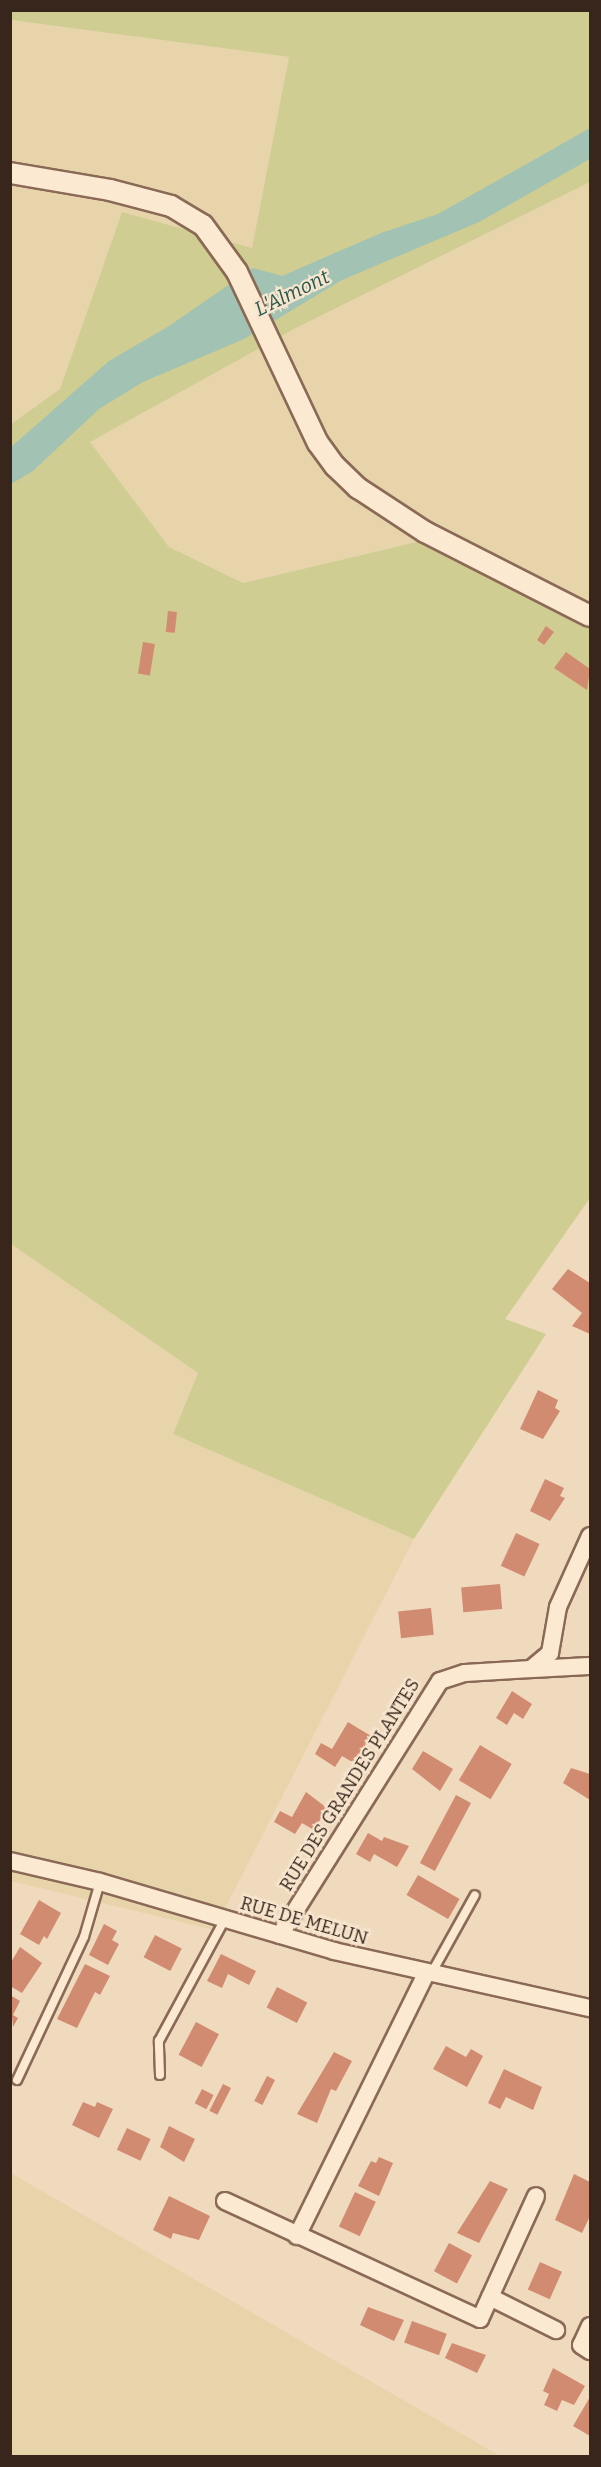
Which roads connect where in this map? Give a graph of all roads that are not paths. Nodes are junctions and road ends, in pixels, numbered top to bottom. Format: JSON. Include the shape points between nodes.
{"nodes":[{"id":1,"x":10,"y":173,"type":"edge"},
{"id":2,"x":591,"y":616,"type":"edge"},
{"id":3,"x":591,"y":1536,"type":"edge"},
{"id":4,"x":591,"y":1666,"type":"edge"},
{"id":5,"x":531,"y":1669,"type":"junction"},
{"id":6,"x":10,"y":1861,"type":"edge"},
{"id":7,"x":100,"y":1882,"type":"junction"},
{"id":8,"x":475,"y":1895,"type":"dead end"},
{"id":9,"x":225,"y":1919,"type":"junction"},
{"id":10,"x":280,"y":1935,"type":"junction"},
{"id":11,"x":428,"y":1974,"type":"junction"},
{"id":12,"x":591,"y":2008,"type":"edge"},
{"id":13,"x":160,"y":2075,"type":"dead end"},
{"id":14,"x":17,"y":2080,"type":"dead end"},
{"id":15,"x":536,"y":2196,"type":"dead end"},
{"id":16,"x":225,"y":2201,"type":"dead end"},
{"id":17,"x":297,"y":2236,"type":"junction"},
{"id":18,"x":490,"y":2297,"type":"junction"},
{"id":19,"x":591,"y":2326,"type":"edge"},
{"id":20,"x":556,"y":2330,"type":"dead end"},
{"id":21,"x":591,"y":2351,"type":"edge"}],
"edges":[{"from":1,"to":2,"type":"street","via":[[110,190],[171,206],[203,225],[237,272],[318,443],[358,488],[425,532]]},
{"from":3,"to":5,"type":"street","via":[[558,1607],[550,1653]]},
{"from":4,"to":5,"type":"street","name":"RUE DES GRANDES PLANTES"},
{"from":5,"to":10,"type":"street","name":"RUE DES GRANDES PLANTES","via":[[465,1673],[440,1681]]},
{"from":6,"to":7,"type":"street","name":"RUE DE MELUN"},
{"from":7,"to":9,"type":"street","name":"RUE DE MELUN"},
{"from":7,"to":14,"type":"lane","via":[[84,1937]]},
{"from":8,"to":11,"type":"lane"},
{"from":9,"to":10,"type":"street","name":"RUE DE MELUN"},
{"from":9,"to":13,"type":"lane","via":[[159,2041]]},
{"from":10,"to":11,"type":"street","name":"RUE DE MELUN"},
{"from":11,"to":12,"type":"street","name":"RUE DE MELUN"},
{"from":11,"to":17,"type":"street"},
{"from":15,"to":18,"type":"street"},
{"from":16,"to":17,"type":"street"},
{"from":17,"to":18,"type":"street","via":[[480,2319]]},
{"from":18,"to":20,"type":"street"},
{"from":19,"to":21,"type":"street","via":[[581,2345]]}]}
